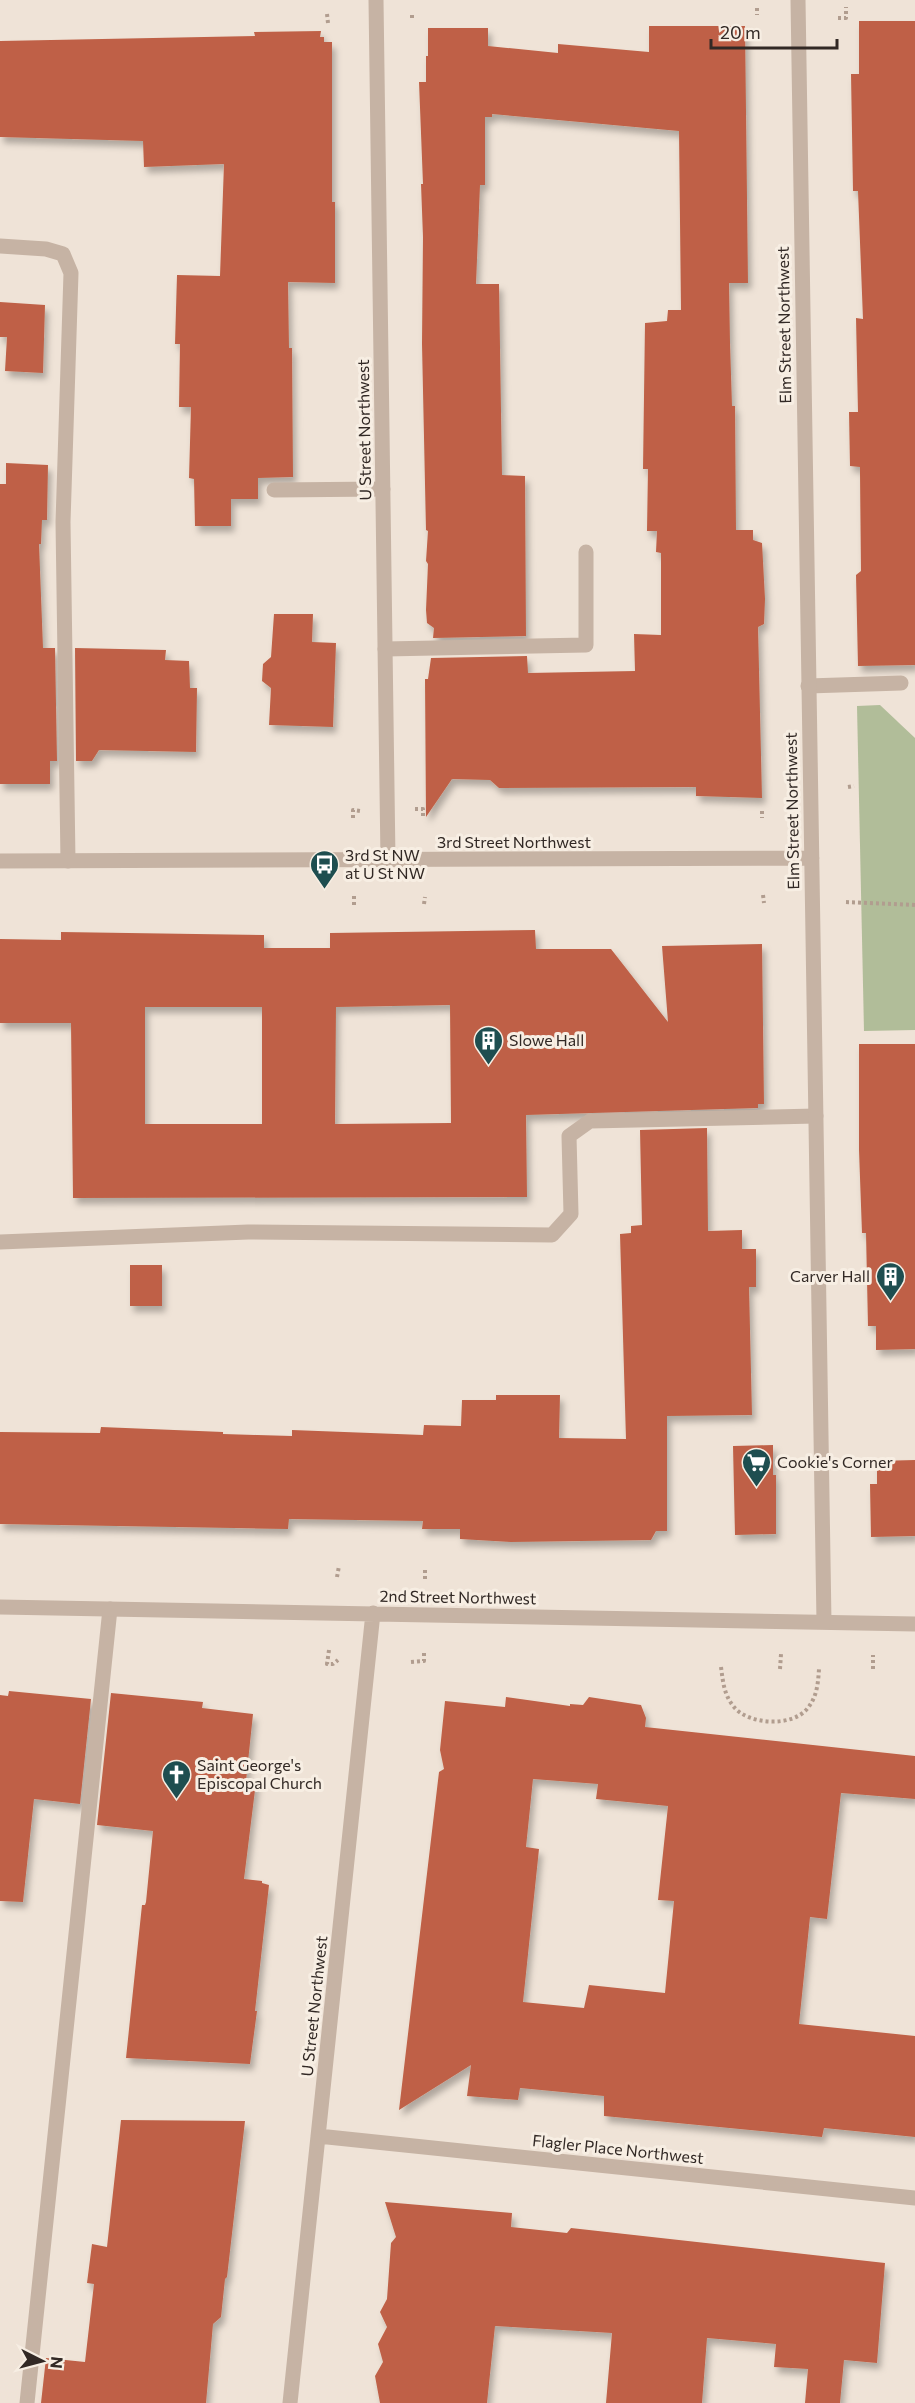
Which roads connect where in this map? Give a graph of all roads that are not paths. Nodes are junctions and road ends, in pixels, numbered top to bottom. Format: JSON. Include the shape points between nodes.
{"nodes":[{"id":1,"x":376,"y":0,"type":"edge"},
{"id":2,"x":798,"y":0,"type":"edge"},
{"id":3,"x":0,"y":246,"type":"edge"},
{"id":4,"x":383,"y":489,"type":"junction"},
{"id":5,"x":274,"y":490,"type":"dead end"},
{"id":6,"x":586,"y":552,"type":"dead end"},
{"id":7,"x":385,"y":650,"type":"junction"},
{"id":8,"x":901,"y":683,"type":"dead end"},
{"id":9,"x":808,"y":686,"type":"junction"},
{"id":10,"x":812,"y":858,"type":"junction"},
{"id":11,"x":388,"y":860,"type":"junction"},
{"id":12,"x":0,"y":861,"type":"edge"},
{"id":13,"x":68,"y":861,"type":"junction"},
{"id":14,"x":816,"y":1116,"type":"junction"},
{"id":15,"x":0,"y":1242,"type":"edge"},
{"id":16,"x":0,"y":1607,"type":"edge"},
{"id":17,"x":110,"y":1609,"type":"junction"},
{"id":18,"x":373,"y":1613,"type":"junction"},
{"id":19,"x":824,"y":1622,"type":"junction"},
{"id":20,"x":915,"y":1624,"type":"edge"},
{"id":21,"x":318,"y":2136,"type":"junction"},
{"id":22,"x":915,"y":2198,"type":"edge"},
{"id":23,"x":27,"y":2403,"type":"edge"},
{"id":24,"x":290,"y":2403,"type":"edge"}],
"edges":[{"from":1,"to":4,"type":"street","name":"U Street Northwest"},
{"from":2,"to":9,"type":"street","name":"Elm Street Northwest"},
{"from":3,"to":13,"type":"street","via":[[63,254],[71,273],[63,522]]},
{"from":4,"to":5,"type":"street"},
{"from":4,"to":7,"type":"street","name":"U Street Northwest"},
{"from":6,"to":7,"type":"street","via":[[586,645]]},
{"from":7,"to":11,"type":"street","name":"U Street Northwest"},
{"from":8,"to":9,"type":"street"},
{"from":9,"to":10,"type":"street","name":"Elm Street Northwest"},
{"from":10,"to":11,"type":"street","name":"3rd Street Northwest"},
{"from":10,"to":14,"type":"street","name":"Elm Street Northwest"},
{"from":11,"to":13,"type":"street","name":"3rd Street Northwest"},
{"from":12,"to":13,"type":"street","name":"3rd Street Northwest"},
{"from":14,"to":15,"type":"street","via":[[590,1121],[569,1136],[571,1214],[552,1235],[248,1232]]},
{"from":14,"to":19,"type":"street","name":"Elm Street Northwest"},
{"from":16,"to":17,"type":"street","name":"2nd Street Northwest"},
{"from":17,"to":18,"type":"street","name":"2nd Street Northwest"},
{"from":17,"to":23,"type":"street"},
{"from":18,"to":19,"type":"street","name":"2nd Street Northwest"},
{"from":18,"to":21,"type":"street","name":"U Street Northwest"},
{"from":19,"to":20,"type":"street","name":"2nd Street Northwest"},
{"from":21,"to":22,"type":"street","name":"Flagler Place Northwest"},
{"from":21,"to":24,"type":"street","name":"U Street Northwest"}]}
